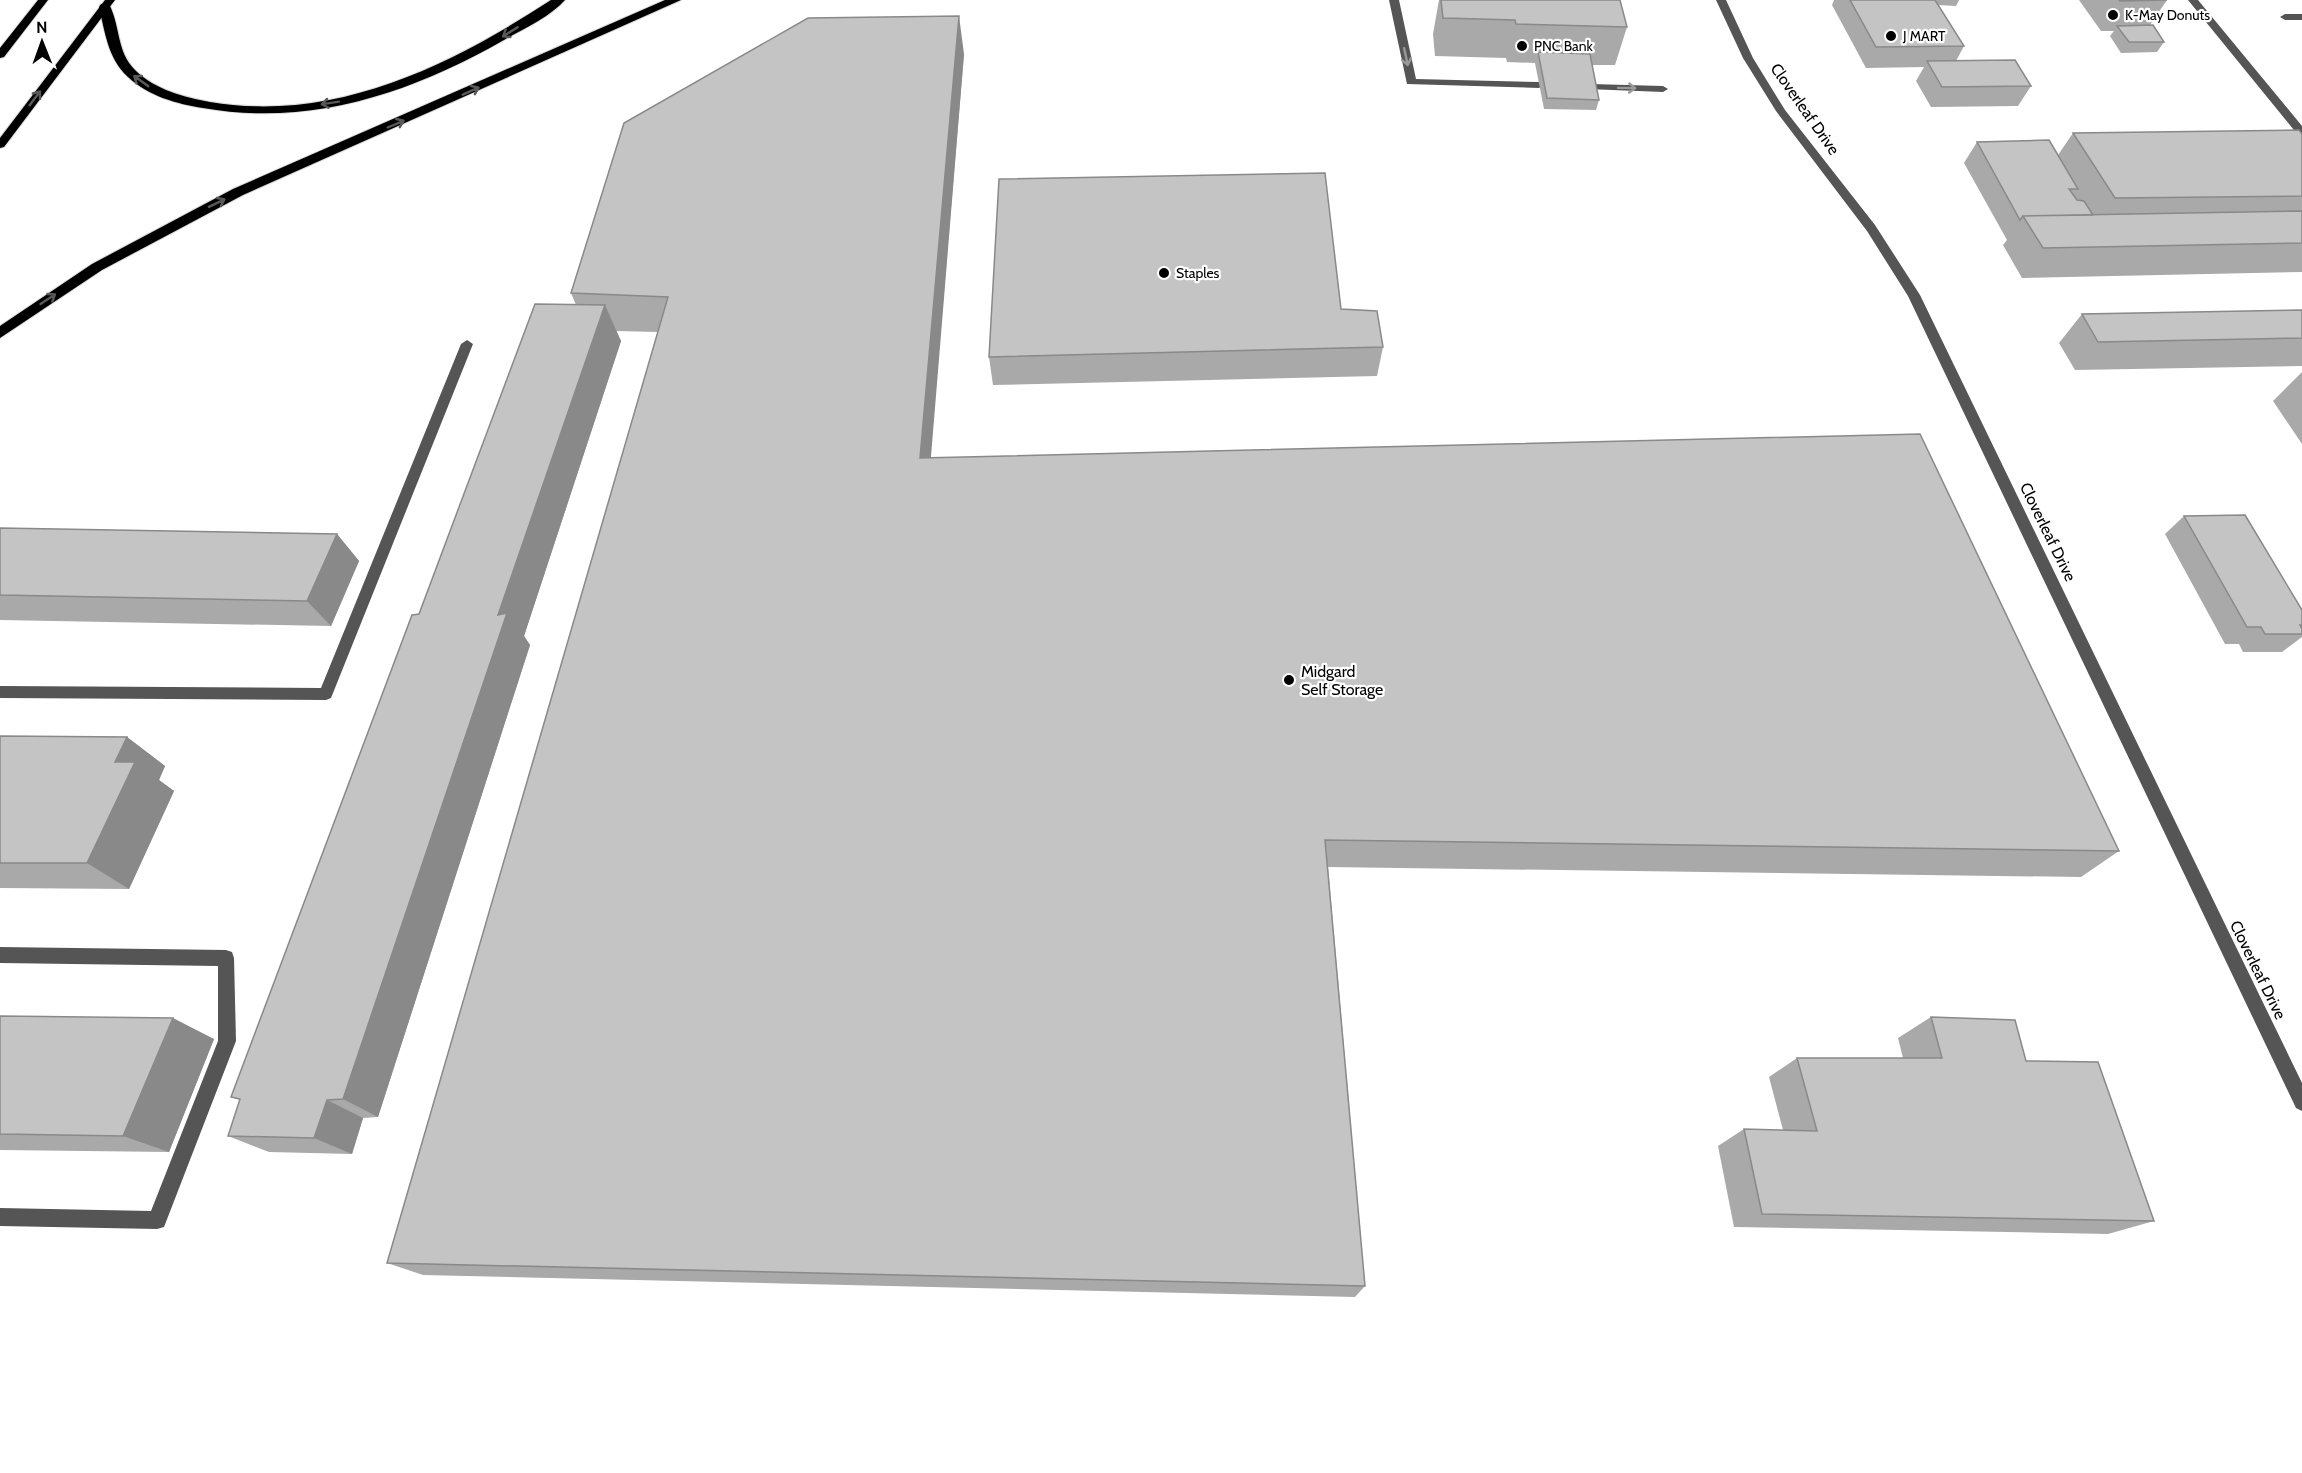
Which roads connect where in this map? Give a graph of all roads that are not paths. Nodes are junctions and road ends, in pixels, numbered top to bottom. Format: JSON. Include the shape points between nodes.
{"nodes":[{"id":1,"x":43,"y":0,"type":"edge"},
{"id":2,"x":559,"y":0,"type":"edge"},
{"id":3,"x":642,"y":0,"type":"edge"},
{"id":4,"x":675,"y":0,"type":"edge"},
{"id":5,"x":1394,"y":0,"type":"edge"},
{"id":6,"x":1721,"y":0,"type":"edge"},
{"id":7,"x":2193,"y":0,"type":"edge"},
{"id":8,"x":107,"y":3,"type":"edge"},
{"id":9,"x":2284,"y":17,"type":"dead end"},
{"id":10,"x":2302,"y":17,"type":"edge"},
{"id":11,"x":593,"y":35,"type":"junction"},
{"id":12,"x":0,"y":55,"type":"edge"},
{"id":13,"x":1539,"y":86,"type":"dead end"},
{"id":14,"x":1591,"y":87,"type":"edge"},
{"id":15,"x":1663,"y":88,"type":"dead end"},
{"id":16,"x":2302,"y":133,"type":"edge"},
{"id":17,"x":0,"y":145,"type":"edge"},
{"id":18,"x":0,"y":333,"type":"edge"},
{"id":19,"x":467,"y":344,"type":"dead end"},
{"id":20,"x":0,"y":692,"type":"edge"},
{"id":21,"x":0,"y":956,"type":"edge"},
{"id":22,"x":2302,"y":1102,"type":"edge"},
{"id":23,"x":0,"y":1217,"type":"edge"}],
"edges":[{"from":1,"to":12,"type":"main road"},
{"from":2,"to":8,"type":"highway","one_way":true,"via":[[483,49],[408,82],[341,101],[267,110],[201,105],[150,87],[120,59]]},
{"from":3,"to":11,"type":"highway"},
{"from":4,"to":11,"type":"highway"},
{"from":5,"to":13,"type":"street","one_way":true,"via":[[1411,82]]},
{"from":6,"to":22,"type":"street","name":"Cloverleaf Drive","via":[[1748,58],[1781,111],[1871,228],[1914,295]]},
{"from":7,"to":16,"type":"street"},
{"from":17,"to":8,"type":"main road","one_way":true},
{"from":9,"to":10,"type":"street"},
{"from":18,"to":11,"type":"highway","one_way":true,"via":[[98,267],[238,192]]},
{"from":14,"to":15,"type":"street","one_way":true},
{"from":19,"to":20,"type":"street","via":[[326,694]]},
{"from":21,"to":23,"type":"street","via":[[226,958],[227,1041],[157,1220]]}]}
